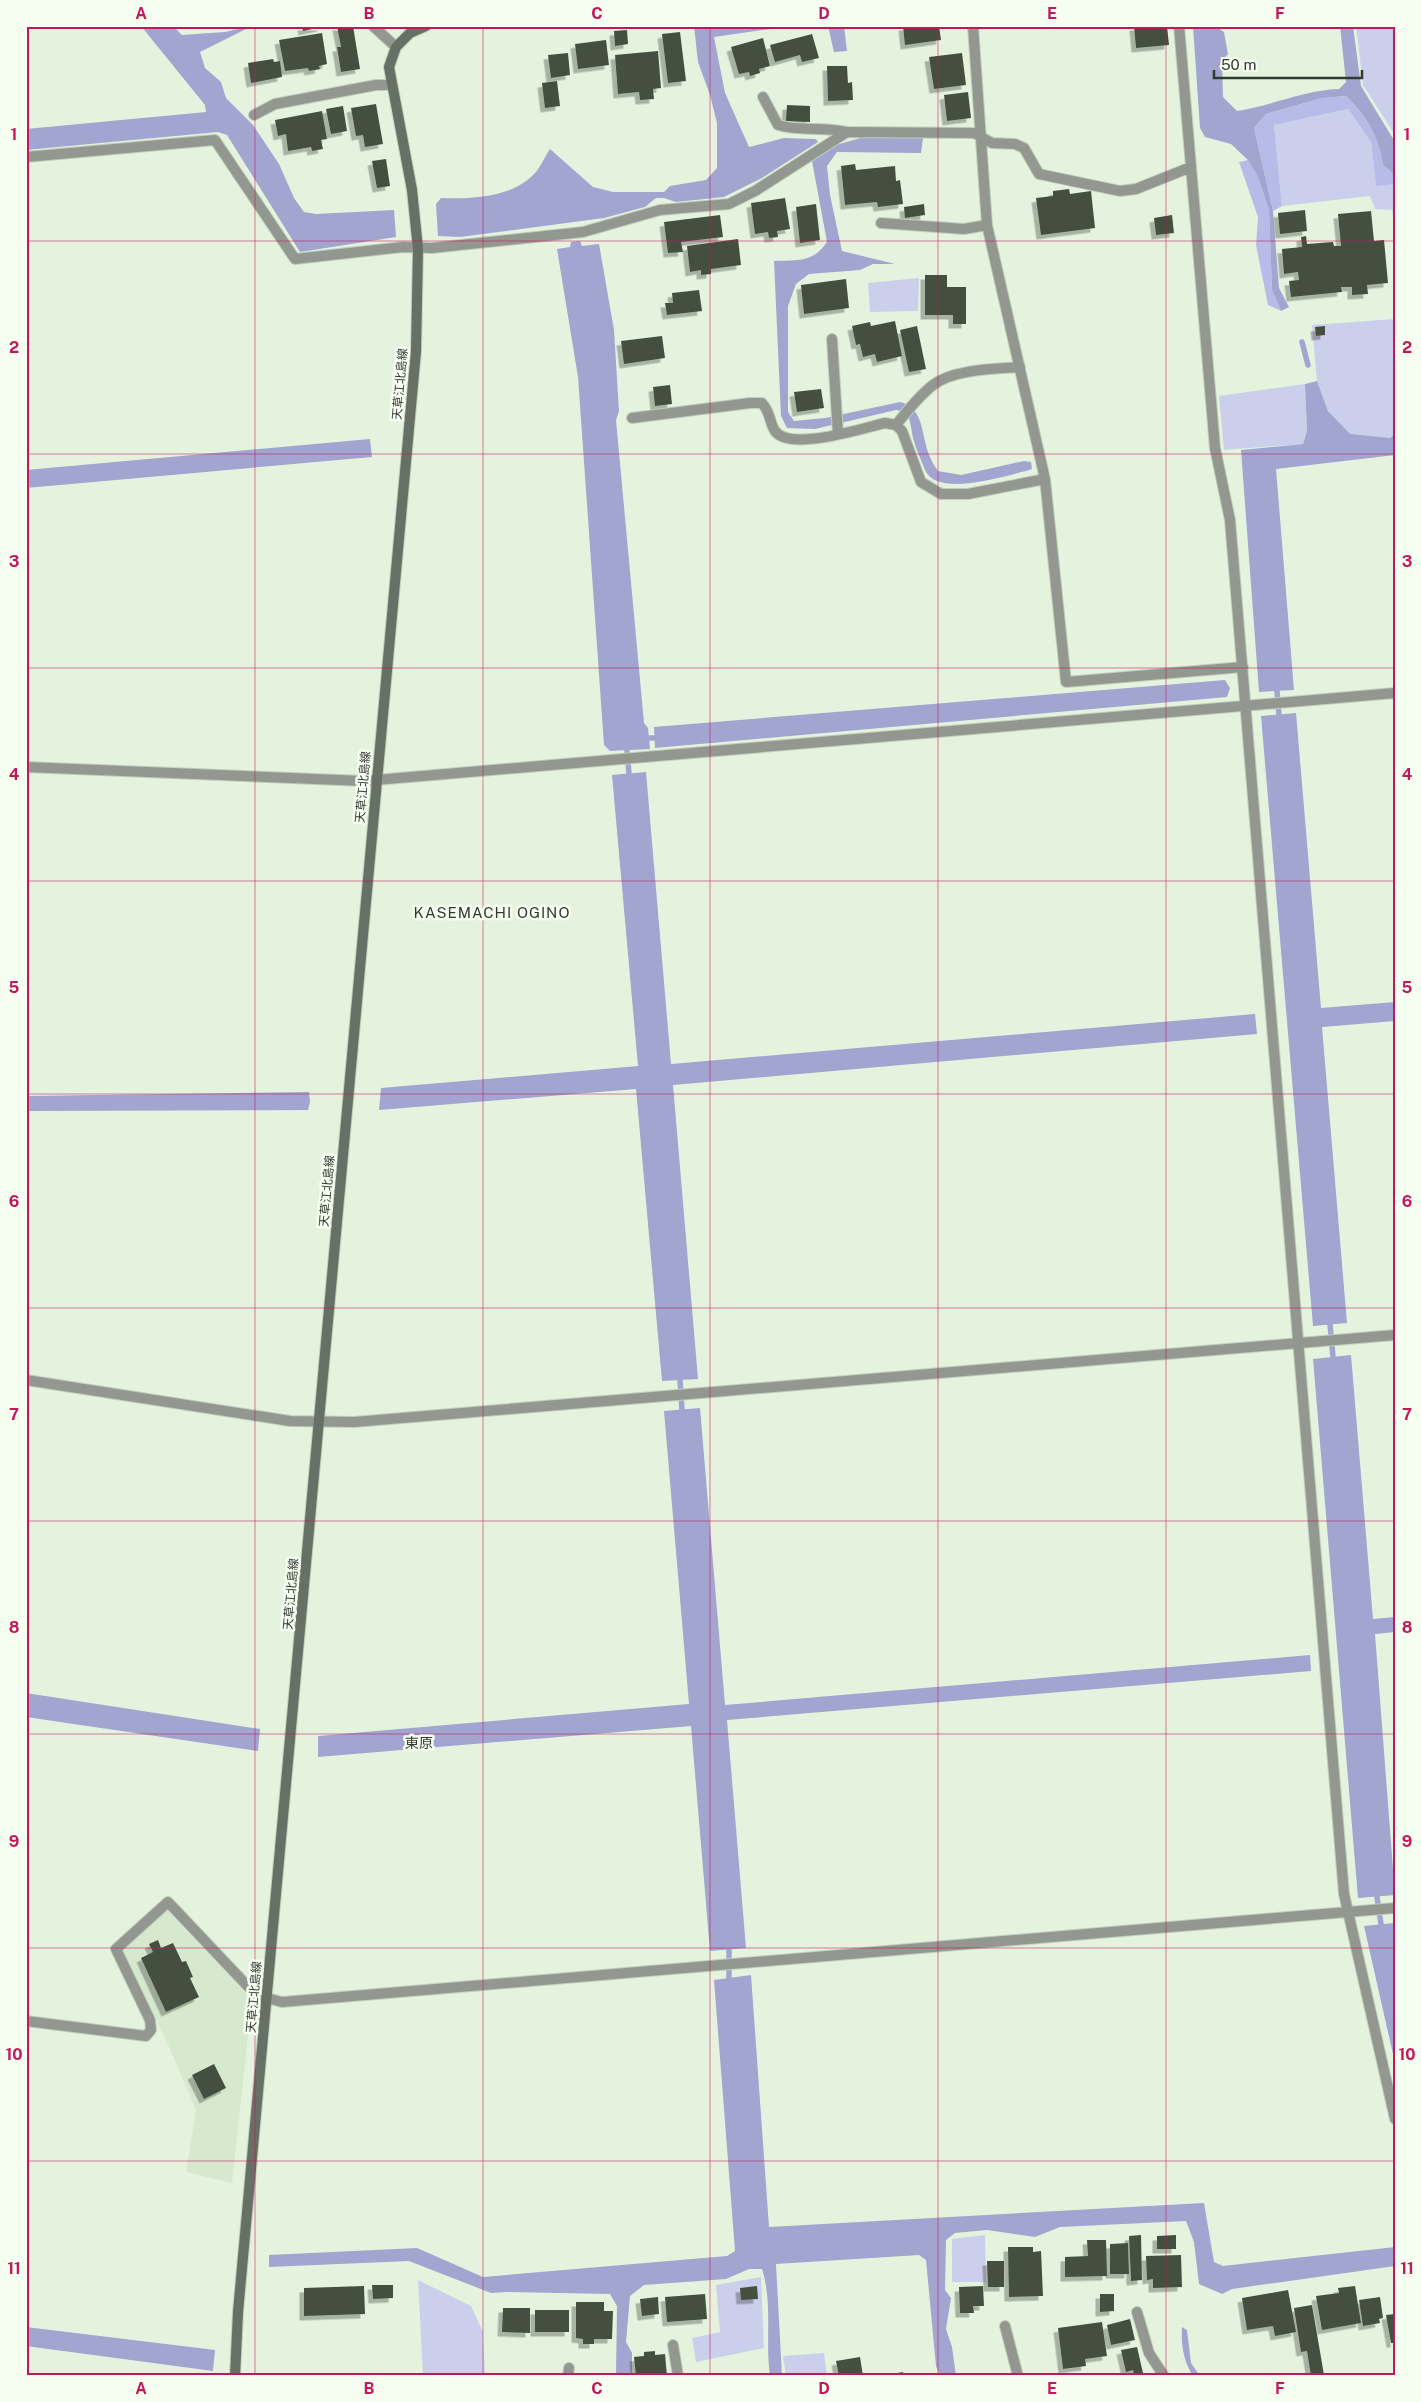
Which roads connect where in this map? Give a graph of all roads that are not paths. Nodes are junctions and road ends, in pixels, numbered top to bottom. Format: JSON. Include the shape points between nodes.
{"nodes":[{"id":1,"x":373,"y":26,"type":"edge"},
{"id":2,"x":426,"y":26,"type":"edge"},
{"id":3,"x":973,"y":26,"type":"edge"},
{"id":4,"x":1179,"y":26,"type":"edge"},
{"id":5,"x":396,"y":47,"type":"junction"},
{"id":6,"x":392,"y":85,"type":"junction"},
{"id":7,"x":763,"y":97,"type":"dead end"},
{"id":8,"x":254,"y":115,"type":"dead end"},
{"id":9,"x":847,"y":132,"type":"junction"},
{"id":10,"x":982,"y":138,"type":"junction"},
{"id":11,"x":26,"y":157,"type":"edge"},
{"id":12,"x":1191,"y":167,"type":"junction"},
{"id":13,"x":881,"y":223,"type":"dead end"},
{"id":14,"x":987,"y":225,"type":"junction"},
{"id":15,"x":418,"y":249,"type":"junction"},
{"id":16,"x":832,"y":339,"type":"dead end"},
{"id":17,"x":1020,"y":366,"type":"junction"},
{"id":18,"x":632,"y":418,"type":"dead end"},
{"id":19,"x":896,"y":425,"type":"junction"},
{"id":20,"x":838,"y":434,"type":"junction"},
{"id":21,"x":1045,"y":479,"type":"junction"},
{"id":22,"x":1243,"y":667,"type":"junction"},
{"id":23,"x":1395,"y":693,"type":"edge"},
{"id":24,"x":1246,"y":705,"type":"junction"},
{"id":25,"x":26,"y":767,"type":"edge"},
{"id":26,"x":376,"y":780,"type":"junction"},
{"id":27,"x":1395,"y":1335,"type":"edge"},
{"id":28,"x":1299,"y":1343,"type":"junction"},
{"id":29,"x":26,"y":1380,"type":"edge"},
{"id":30,"x":320,"y":1422,"type":"junction"},
{"id":31,"x":1391,"y":1909,"type":"edge"},
{"id":32,"x":1347,"y":1912,"type":"junction"},
{"id":33,"x":267,"y":1998,"type":"junction"},
{"id":34,"x":26,"y":2021,"type":"edge"},
{"id":35,"x":1395,"y":2119,"type":"edge"},
{"id":36,"x":1137,"y":2312,"type":"dead end"},
{"id":37,"x":1004,"y":2326,"type":"dead end"},
{"id":38,"x":673,"y":2345,"type":"dead end"},
{"id":39,"x":235,"y":2376,"type":"edge"},
{"id":40,"x":678,"y":2376,"type":"edge"},
{"id":41,"x":1018,"y":2376,"type":"edge"},
{"id":42,"x":1164,"y":2376,"type":"edge"}],
"edges":[{"from":1,"to":5,"type":"street"},
{"from":2,"to":5,"type":"street","via":[[410,33]]},
{"from":3,"to":10,"type":"street"},
{"from":4,"to":12,"type":"street"},
{"from":5,"to":6,"type":"street","name":"天草江北島線","via":[[389,67]]},
{"from":6,"to":8,"type":"street","via":[[376,85],[275,104]]},
{"from":6,"to":15,"type":"street","name":"天草江北島線","via":[[411,182]]},
{"from":7,"to":9,"type":"street","via":[[778,125],[790,129],[834,128]]},
{"from":9,"to":10,"type":"street","via":[[974,133]]},
{"from":9,"to":15,"type":"street","via":[[729,204],[660,210],[566,234]]},
{"from":10,"to":12,"type":"street","via":[[992,143],[1015,144],[1024,148],[1039,174],[1120,191],[1136,190]]},
{"from":10,"to":14,"type":"street"},
{"from":11,"to":15,"type":"street","via":[[215,140],[295,259],[403,247]]},
{"from":12,"to":22,"type":"street","via":[[1215,448],[1230,520]]},
{"from":13,"to":14,"type":"street","via":[[964,229]]},
{"from":14,"to":17,"type":"street"},
{"from":15,"to":26,"type":"street","name":"天草江北島線","via":[[416,351]]},
{"from":16,"to":20,"type":"street"},
{"from":17,"to":19,"type":"street","via":[[964,373],[934,384]]},
{"from":17,"to":21,"type":"street"},
{"from":18,"to":20,"type":"street","via":[[750,402],[762,403],[775,431],[783,437],[804,440]]},
{"from":19,"to":20,"type":"street","via":[[885,423]]},
{"from":19,"to":21,"type":"street","via":[[902,431],[921,482],[941,494],[968,494]]},
{"from":21,"to":22,"type":"street","via":[[1066,682]]},
{"from":22,"to":24,"type":"street"},
{"from":23,"to":24,"type":"street"},
{"from":24,"to":26,"type":"street"},
{"from":24,"to":28,"type":"street"},
{"from":25,"to":26,"type":"street","via":[[349,782]]},
{"from":26,"to":30,"type":"street","name":"天草江北島線"},
{"from":27,"to":28,"type":"street"},
{"from":28,"to":30,"type":"street","via":[[354,1422]]},
{"from":28,"to":32,"type":"street"},
{"from":29,"to":30,"type":"street","via":[[290,1421]]},
{"from":30,"to":33,"type":"street","name":"天草江北島線"},
{"from":31,"to":32,"type":"street"},
{"from":32,"to":33,"type":"street","via":[[282,2002]]},
{"from":32,"to":35,"type":"street"},
{"from":33,"to":34,"type":"street","via":[[256,1996],[168,1902],[116,1949],[150,2020],[151,2030],[146,2036]]},
{"from":33,"to":39,"type":"street","name":"天草江北島線"},
{"from":36,"to":42,"type":"street","via":[[1150,2353]]},
{"from":37,"to":41,"type":"street"},
{"from":38,"to":40,"type":"street"}]}
